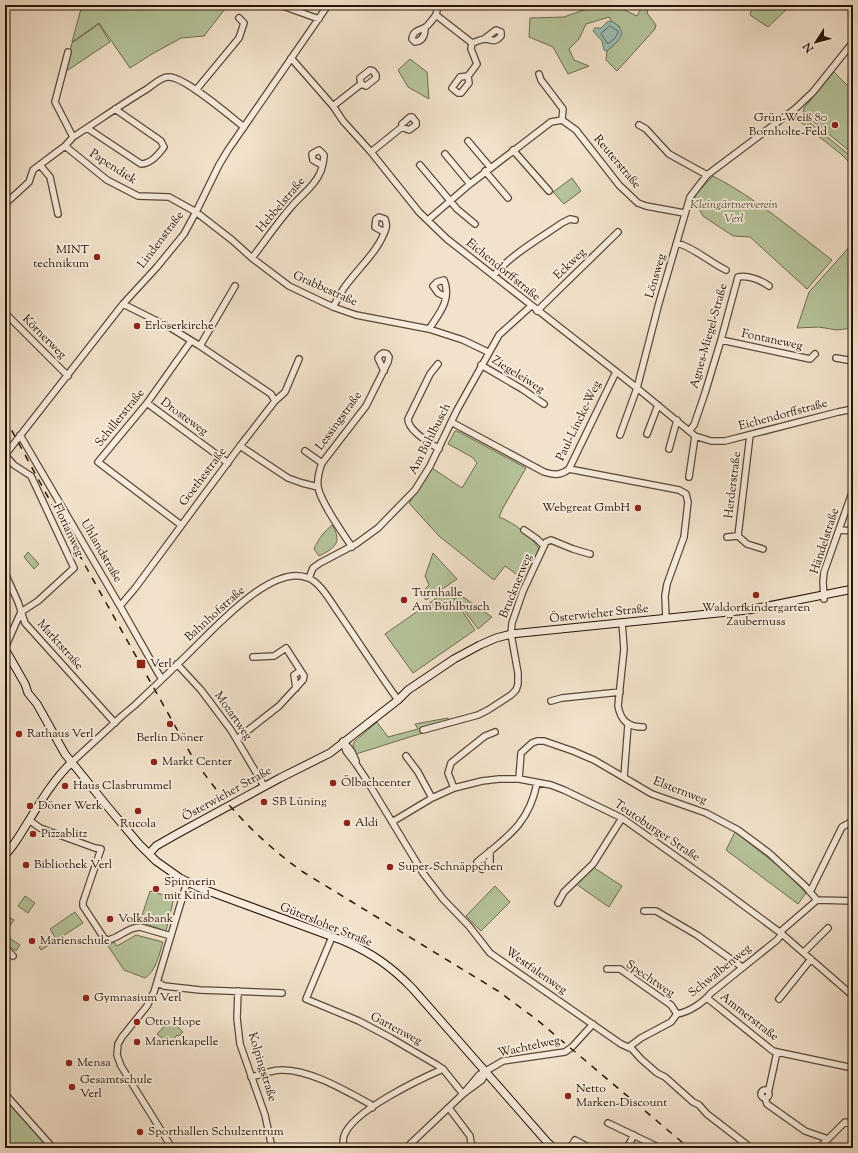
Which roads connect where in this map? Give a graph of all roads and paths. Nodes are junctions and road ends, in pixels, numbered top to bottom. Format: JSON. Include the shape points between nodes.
{"nodes":[{"id":1,"x":280,"y":5,"type":"edge"},
{"id":2,"x":328,"y":5,"type":"edge"},
{"id":3,"x":438,"y":5,"type":"edge"},
{"id":4,"x":436,"y":15,"type":"junction"},
{"id":5,"x":239,"y":18,"type":"dead end"},
{"id":6,"x":319,"y":18,"type":"junction"},
{"id":7,"x":425,"y":28,"type":"dead end"},
{"id":8,"x":484,"y":39,"type":"dead end"},
{"id":9,"x":853,"y":42,"type":"edge"},
{"id":10,"x":472,"y":44,"type":"junction"},
{"id":11,"x":68,"y":52,"type":"dead end"},
{"id":12,"x":291,"y":58,"type":"junction"},
{"id":13,"x":539,"y":74,"type":"dead end"},
{"id":14,"x":468,"y":76,"type":"dead end"},
{"id":15,"x":361,"y":84,"type":"dead end"},
{"id":16,"x":196,"y":90,"type":"junction"},
{"id":17,"x":333,"y":106,"type":"junction"},
{"id":18,"x":115,"y":109,"type":"junction"},
{"id":19,"x":562,"y":120,"type":"junction"},
{"id":20,"x":639,"y":125,"type":"dead end"},
{"id":21,"x":244,"y":127,"type":"junction"},
{"id":22,"x":402,"y":127,"type":"dead end"},
{"id":23,"x":87,"y":128,"type":"junction"},
{"id":24,"x":73,"y":137,"type":"junction"},
{"id":25,"x":468,"y":141,"type":"dead end"},
{"id":26,"x":65,"y":146,"type":"junction"},
{"id":27,"x":513,"y":150,"type":"junction"},
{"id":28,"x":371,"y":152,"type":"junction"},
{"id":29,"x":445,"y":154,"type":"dead end"},
{"id":30,"x":322,"y":164,"type":"dead end"},
{"id":31,"x":40,"y":165,"type":"junction"},
{"id":32,"x":420,"y":165,"type":"dead end"},
{"id":33,"x":490,"y":167,"type":"junction"},
{"id":34,"x":485,"y":172,"type":"junction"},
{"id":35,"x":707,"y":175,"type":"junction"},
{"id":36,"x":470,"y":184,"type":"junction"},
{"id":37,"x":549,"y":191,"type":"dead end"},
{"id":38,"x":508,"y":198,"type":"dead end"},
{"id":39,"x":449,"y":200,"type":"junction"},
{"id":40,"x":5,"y":204,"type":"edge"},
{"id":41,"x":196,"y":212,"type":"junction"},
{"id":42,"x":684,"y":213,"type":"junction"},
{"id":43,"x":58,"y":214,"type":"dead end"},
{"id":44,"x":428,"y":220,"type":"junction"},
{"id":45,"x":575,"y":220,"type":"dead end"},
{"id":46,"x":475,"y":224,"type":"dead end"},
{"id":47,"x":384,"y":232,"type":"dead end"},
{"id":48,"x":618,"y":232,"type":"dead end"},
{"id":49,"x":677,"y":243,"type":"junction"},
{"id":50,"x":252,"y":258,"type":"junction"},
{"id":51,"x":726,"y":270,"type":"dead end"},
{"id":52,"x":494,"y":276,"type":"junction"},
{"id":53,"x":235,"y":286,"type":"dead end"},
{"id":54,"x":769,"y":286,"type":"dead end"},
{"id":55,"x":446,"y":297,"type":"dead end"},
{"id":56,"x":123,"y":304,"type":"junction"},
{"id":57,"x":531,"y":306,"type":"junction"},
{"id":58,"x":333,"y":307,"type":"junction"},
{"id":59,"x":537,"y":311,"type":"junction"},
{"id":60,"x":5,"y":313,"type":"edge"},
{"id":61,"x":429,"y":329,"type":"junction"},
{"id":62,"x":721,"y":340,"type":"junction"},
{"id":63,"x":191,"y":341,"type":"junction"},
{"id":64,"x":200,"y":346,"type":"junction"},
{"id":65,"x":488,"y":352,"type":"junction"},
{"id":66,"x":815,"y":354,"type":"dead end"},
{"id":67,"x":836,"y":358,"type":"dead end"},
{"id":68,"x":299,"y":359,"type":"dead end"},
{"id":69,"x":853,"y":361,"type":"edge"},
{"id":70,"x":438,"y":364,"type":"dead end"},
{"id":71,"x":481,"y":365,"type":"junction"},
{"id":72,"x":384,"y":371,"type":"dead end"},
{"id":73,"x":616,"y":372,"type":"junction"},
{"id":74,"x":68,"y":376,"type":"junction"},
{"id":75,"x":637,"y":388,"type":"junction"},
{"id":76,"x":276,"y":401,"type":"junction"},
{"id":77,"x":147,"y":403,"type":"junction"},
{"id":78,"x":544,"y":404,"type":"dead end"},
{"id":79,"x":658,"y":405,"type":"junction"},
{"id":80,"x":853,"y":409,"type":"edge"},
{"id":81,"x":676,"y":420,"type":"junction"},
{"id":82,"x":451,"y":422,"type":"junction"},
{"id":83,"x":689,"y":431,"type":"junction"},
{"id":84,"x":620,"y":434,"type":"dead end"},
{"id":85,"x":647,"y":434,"type":"dead end"},
{"id":86,"x":20,"y":435,"type":"junction"},
{"id":87,"x":696,"y":436,"type":"junction"},
{"id":88,"x":750,"y":436,"type":"junction"},
{"id":89,"x":240,"y":446,"type":"junction"},
{"id":90,"x":439,"y":449,"type":"junction"},
{"id":91,"x":669,"y":449,"type":"dead end"},
{"id":92,"x":305,"y":451,"type":"dead end"},
{"id":93,"x":5,"y":455,"type":"edge"},
{"id":94,"x":228,"y":463,"type":"junction"},
{"id":95,"x":322,"y":463,"type":"junction"},
{"id":96,"x":569,"y":469,"type":"junction"},
{"id":97,"x":689,"y":477,"type":"dead end"},
{"id":98,"x":318,"y":487,"type":"junction"},
{"id":99,"x":853,"y":490,"type":"edge"},
{"id":100,"x":181,"y":525,"type":"junction"},
{"id":101,"x":524,"y":530,"type":"dead end"},
{"id":102,"x":839,"y":530,"type":"junction"},
{"id":103,"x":853,"y":530,"type":"edge"},
{"id":104,"x":738,"y":536,"type":"junction"},
{"id":105,"x":727,"y":537,"type":"dead end"},
{"id":106,"x":544,"y":546,"type":"junction"},
{"id":107,"x":352,"y":547,"type":"junction"},
{"id":108,"x":763,"y":549,"type":"dead end"},
{"id":109,"x":590,"y":554,"type":"dead end"},
{"id":110,"x":5,"y":573,"type":"edge"},
{"id":111,"x":309,"y":578,"type":"junction"},
{"id":112,"x":853,"y":589,"type":"edge"},
{"id":113,"x":853,"y":594,"type":"edge"},
{"id":114,"x":824,"y":597,"type":"junction"},
{"id":115,"x":120,"y":606,"type":"junction"},
{"id":116,"x":21,"y":612,"type":"junction"},
{"id":117,"x":666,"y":618,"type":"junction"},
{"id":118,"x":622,"y":622,"type":"junction"},
{"id":119,"x":511,"y":634,"type":"junction"},
{"id":120,"x":5,"y":650,"type":"edge"},
{"id":121,"x":253,"y":657,"type":"dead end"},
{"id":122,"x":177,"y":664,"type":"junction"},
{"id":123,"x":162,"y":679,"type":"junction"},
{"id":124,"x":620,"y":692,"type":"junction"},
{"id":125,"x":398,"y":700,"type":"junction"},
{"id":126,"x":551,"y":701,"type":"dead end"},
{"id":127,"x":115,"y":723,"type":"junction"},
{"id":128,"x":628,"y":725,"type":"junction"},
{"id":129,"x":643,"y":727,"type":"dead end"},
{"id":130,"x":423,"y":730,"type":"dead end"},
{"id":131,"x":496,"y":732,"type":"dead end"},
{"id":132,"x":237,"y":739,"type":"junction"},
{"id":133,"x":343,"y":741,"type":"junction"},
{"id":134,"x":406,"y":756,"type":"dead end"},
{"id":135,"x":72,"y":762,"type":"junction"},
{"id":136,"x":624,"y":777,"type":"junction"},
{"id":137,"x":519,"y":779,"type":"junction"},
{"id":138,"x":537,"y":783,"type":"junction"},
{"id":139,"x":264,"y":786,"type":"junction"},
{"id":140,"x":454,"y":788,"type":"junction"},
{"id":141,"x":432,"y":798,"type":"junction"},
{"id":142,"x":622,"y":818,"type":"junction"},
{"id":143,"x":29,"y":820,"type":"junction"},
{"id":144,"x":853,"y":821,"type":"edge"},
{"id":145,"x":392,"y":822,"type":"junction"},
{"id":146,"x":490,"y":851,"type":"dead end"},
{"id":147,"x":5,"y":854,"type":"edge"},
{"id":148,"x":149,"y":854,"type":"junction"},
{"id":149,"x":187,"y":882,"type":"junction"},
{"id":150,"x":810,"y":892,"type":"junction"},
{"id":151,"x":817,"y":900,"type":"junction"},
{"id":152,"x":853,"y":901,"type":"edge"},
{"id":153,"x":558,"y":903,"type":"dead end"},
{"id":154,"x":644,"y":911,"type":"dead end"},
{"id":155,"x":828,"y":928,"type":"dead end"},
{"id":156,"x":781,"y":933,"type":"junction"},
{"id":157,"x":171,"y":936,"type":"junction"},
{"id":158,"x":332,"y":937,"type":"junction"},
{"id":159,"x":5,"y":948,"type":"edge"},
{"id":160,"x":804,"y":952,"type":"junction"},
{"id":161,"x":14,"y":956,"type":"dead end"},
{"id":162,"x":811,"y":959,"type":"junction"},
{"id":163,"x":742,"y":967,"type":"junction"},
{"id":164,"x":606,"y":969,"type":"dead end"},
{"id":165,"x":157,"y":982,"type":"junction"},
{"id":166,"x":238,"y":992,"type":"junction"},
{"id":167,"x":282,"y":993,"type":"dead end"},
{"id":168,"x":853,"y":996,"type":"edge"},
{"id":169,"x":707,"y":998,"type":"junction"},
{"id":170,"x":779,"y":999,"type":"dead end"},
{"id":171,"x":677,"y":1014,"type":"junction"},
{"id":172,"x":593,"y":1024,"type":"junction"},
{"id":173,"x":629,"y":1048,"type":"junction"},
{"id":174,"x":777,"y":1052,"type":"junction"},
{"id":175,"x":853,"y":1068,"type":"edge"},
{"id":176,"x":443,"y":1069,"type":"junction"},
{"id":177,"x":486,"y":1072,"type":"junction"},
{"id":178,"x":251,"y":1077,"type":"junction"},
{"id":179,"x":5,"y":1094,"type":"edge"},
{"id":180,"x":463,"y":1094,"type":"junction"},
{"id":181,"x":372,"y":1108,"type":"junction"},
{"id":182,"x":449,"y":1108,"type":"junction"},
{"id":183,"x":608,"y":1124,"type":"dead end"},
{"id":184,"x":853,"y":1124,"type":"edge"},
{"id":185,"x":634,"y":1135,"type":"junction"},
{"id":186,"x":828,"y":1140,"type":"junction"},
{"id":187,"x":550,"y":1146,"type":"edge"},
{"id":188,"x":656,"y":1146,"type":"dead end"},
{"id":189,"x":53,"y":1148,"type":"edge"},
{"id":190,"x":172,"y":1148,"type":"edge"},
{"id":191,"x":272,"y":1148,"type":"edge"},
{"id":192,"x":343,"y":1148,"type":"edge"},
{"id":193,"x":406,"y":1148,"type":"edge"},
{"id":194,"x":475,"y":1148,"type":"edge"},
{"id":195,"x":554,"y":1148,"type":"edge"},
{"id":196,"x":570,"y":1148,"type":"edge"},
{"id":197,"x":590,"y":1148,"type":"edge"},
{"id":198,"x":627,"y":1148,"type":"edge"},
{"id":199,"x":751,"y":1148,"type":"edge"},
{"id":200,"x":819,"y":1148,"type":"edge"}],
"edges":[{"from":1,"to":6,"type":"street"},
{"from":2,"to":6,"type":"street","name":"Lindenstraße"},
{"from":3,"to":4,"type":"street"},
{"from":4,"to":7,"type":"street"},
{"from":4,"to":10,"type":"street"},
{"from":5,"to":16,"type":"street","via":[[244,23],[239,38]]},
{"from":6,"to":12,"type":"street","name":"Lindenstraße"},
{"from":8,"to":10,"type":"street"},
{"from":9,"to":35,"type":"street","name":"Lönsweg","via":[[795,109]]},
{"from":10,"to":14,"type":"street","via":[[471,49],[477,64]]},
{"from":11,"to":24,"type":"street","via":[[55,102]]},
{"from":12,"to":17,"type":"street","name":"Eichendorffstraße"},
{"from":12,"to":21,"type":"street","name":"Lindenstraße"},
{"from":13,"to":19,"type":"street","via":[[563,109]]},
{"from":15,"to":17,"type":"street"},
{"from":16,"to":18,"type":"street","via":[[169,76]]},
{"from":16,"to":21,"type":"street"},
{"from":17,"to":28,"type":"street","name":"Eichendorffstraße"},
{"from":18,"to":23,"type":"street"},
{"from":18,"to":23,"type":"street","via":[[161,141],[164,147],[159,155],[141,164]]},
{"from":19,"to":27,"type":"street","via":[[550,122]]},
{"from":19,"to":42,"type":"street","name":"Reuterstraße","via":[[576,130],[619,185],[638,203]]},
{"from":20,"to":35,"type":"street","via":[[669,154]]},
{"from":21,"to":41,"type":"street","name":"Lindenstraße","via":[[219,165]]},
{"from":22,"to":28,"type":"street"},
{"from":23,"to":24,"type":"street"},
{"from":24,"to":26,"type":"street"},
{"from":25,"to":33,"type":"street"},
{"from":26,"to":31,"type":"street"},
{"from":26,"to":41,"type":"street","name":"Papendiek","via":[[107,180],[138,196],[169,198]]},
{"from":27,"to":33,"type":"street"},
{"from":27,"to":37,"type":"street"},
{"from":28,"to":44,"type":"street","name":"Eichendorffstraße"},
{"from":29,"to":36,"type":"street"},
{"from":30,"to":50,"type":"street","name":"Hebbelstraße","via":[[313,184],[292,205]]},
{"from":31,"to":40,"type":"street","via":[[33,170],[29,182]]},
{"from":31,"to":43,"type":"street","via":[[50,177]]},
{"from":32,"to":39,"type":"street"},
{"from":33,"to":34,"type":"street"},
{"from":34,"to":36,"type":"street"},
{"from":34,"to":38,"type":"street"},
{"from":35,"to":42,"type":"street","name":"Lönsweg","via":[[690,197]]},
{"from":36,"to":39,"type":"street"},
{"from":39,"to":44,"type":"street"},
{"from":39,"to":46,"type":"street"},
{"from":41,"to":50,"type":"street","name":"Grabbestraße"},
{"from":41,"to":56,"type":"street","name":"Lindenstraße","via":[[184,234]]},
{"from":42,"to":49,"type":"street","name":"Lönsweg"},
{"from":44,"to":52,"type":"street","name":"Eichendorffstraße","via":[[447,240]]},
{"from":45,"to":52,"type":"street","via":[[570,219],[562,223],[500,268]]},
{"from":47,"to":58,"type":"street"},
{"from":48,"to":59,"type":"street","name":"Eckweg"},
{"from":49,"to":51,"type":"street","name":"Agnes-Miegel-Straße"},
{"from":49,"to":75,"type":"street","name":"Lönsweg"},
{"from":50,"to":58,"type":"street","name":"Grabbestraße","via":[[289,286]]},
{"from":52,"to":57,"type":"street","name":"Eichendorffstraße"},
{"from":53,"to":64,"type":"street"},
{"from":54,"to":62,"type":"street","name":"Agnes-Miegel-Straße","via":[[762,281],[738,277]]},
{"from":55,"to":61,"type":"street","via":[[446,303]]},
{"from":56,"to":63,"type":"street"},
{"from":56,"to":74,"type":"street","name":"Lindenstraße"},
{"from":57,"to":59,"type":"street","name":"Eichendorffstraße"},
{"from":57,"to":65,"type":"street","name":"Am Bühlbusch","via":[[498,335]]},
{"from":58,"to":61,"type":"street","name":"Grabbestraße","via":[[356,315]]},
{"from":59,"to":73,"type":"street","name":"Eichendorffstraße"},
{"from":60,"to":74,"type":"street","name":"Körnerweg"},
{"from":61,"to":65,"type":"street","name":"Grabbestraße","via":[[463,340]]},
{"from":62,"to":66,"type":"street","name":"Fontaneweg","via":[[810,359]]},
{"from":62,"to":83,"type":"street","name":"Agnes-Miegel-Straße","via":[[694,425]]},
{"from":63,"to":64,"type":"street"},
{"from":63,"to":77,"type":"street","name":"Schillerstraße"},
{"from":64,"to":76,"type":"street","via":[[271,394]]},
{"from":65,"to":71,"type":"street","name":"Am Bühlbusch"},
{"from":67,"to":69,"type":"street"},
{"from":68,"to":76,"type":"street","name":"Goethestraße","via":[[285,392]]},
{"from":70,"to":90,"type":"street","via":[[430,374],[408,423]]},
{"from":71,"to":78,"type":"street","name":"Ziegeleiweg"},
{"from":71,"to":82,"type":"street","name":"Am Bühlbusch"},
{"from":72,"to":95,"type":"street","name":"Lessingstraße","via":[[366,406]]},
{"from":73,"to":75,"type":"street","name":"Eichendorffstraße"},
{"from":73,"to":96,"type":"street","name":"Paul-Lincke-Weg"},
{"from":74,"to":86,"type":"street","name":"Lindenstraße"},
{"from":75,"to":79,"type":"street","name":"Eichendorffstraße"},
{"from":75,"to":84,"type":"street"},
{"from":76,"to":89,"type":"street","name":"Goethestraße"},
{"from":77,"to":94,"type":"street","name":"Drosteweg"},
{"from":77,"to":100,"type":"street","name":"Schillerstraße","via":[[98,462]]},
{"from":79,"to":81,"type":"street","name":"Eichendorffstraße"},
{"from":79,"to":85,"type":"street"},
{"from":80,"to":88,"type":"street","name":"Eichendorffstraße"},
{"from":81,"to":83,"type":"street","name":"Eichendorffstraße"},
{"from":81,"to":91,"type":"street"},
{"from":82,"to":90,"type":"street","name":"Am Bühlbusch"},
{"from":82,"to":96,"type":"street","name":"Paul-Lincke-Weg","via":[[544,472],[557,475]]},
{"from":83,"to":87,"type":"street","name":"Eichendorffstraße"},
{"from":86,"to":93,"type":"street","name":"Lindenstraße"},
{"from":86,"to":115,"type":"street","name":"Uhlandstraße"},
{"from":87,"to":88,"type":"street","name":"Eichendorffstraße","via":[[711,441],[725,441]]},
{"from":87,"to":97,"type":"street"},
{"from":88,"to":104,"type":"street","name":"Herderstraße"},
{"from":89,"to":94,"type":"street","name":"Goethestraße"},
{"from":89,"to":98,"type":"street","via":[[288,478]]},
{"from":90,"to":107,"type":"street","name":"Am Bühlbusch","via":[[415,490],[378,528]]},
{"from":92,"to":95,"type":"street","name":"Lessingstraße"},
{"from":93,"to":116,"type":"street","name":"Florianweg","via":[[14,465],[31,476],[74,568],[38,602]]},
{"from":94,"to":100,"type":"street","name":"Goethestraße"},
{"from":95,"to":98,"type":"street","name":"Lessingstraße","via":[[318,473]]},
{"from":96,"to":117,"type":"street","via":[[679,490],[686,494],[688,502],[684,537],[667,584]]},
{"from":98,"to":107,"type":"street","name":"Lessingstraße","via":[[322,499]]},
{"from":99,"to":102,"type":"street","name":"Händelstraße"},
{"from":100,"to":115,"type":"street","name":"Goethestraße"},
{"from":101,"to":106,"type":"street","name":"Brucknerweg"},
{"from":102,"to":103,"type":"street"},
{"from":102,"to":114,"type":"street","name":"Händelstraße","via":[[824,572]]},
{"from":104,"to":105,"type":"street","name":"Herderstraße"},
{"from":104,"to":108,"type":"street","name":"Herderstraße","via":[[746,544]]},
{"from":106,"to":109,"type":"street","name":"Brucknerweg","via":[[551,540]]},
{"from":106,"to":119,"type":"street","name":"Brucknerweg","via":[[523,591]]},
{"from":107,"to":111,"type":"street","name":"Am Bühlbusch","via":[[320,563]]},
{"from":110,"to":116,"type":"street","name":"Marktstraße"},
{"from":111,"to":122,"type":"street","name":"Bahnhofstraße","via":[[288,577],[272,582],[248,597]]},
{"from":111,"to":125,"type":"street","via":[[325,594]]},
{"from":112,"to":114,"type":"street","name":"Österwieher Straße"},
{"from":113,"to":114,"type":"street","name":"Österwieher Straße"},
{"from":114,"to":117,"type":"street","name":"Österwieher Straße","via":[[748,610]]},
{"from":115,"to":123,"type":"street","name":"Uhlandstraße"},
{"from":116,"to":120,"type":"street"},
{"from":116,"to":127,"type":"street","name":"Marktstraße","via":[[25,622]]},
{"from":117,"to":118,"type":"street","name":"Österwieher Straße"},
{"from":118,"to":119,"type":"street","name":"Österwieher Straße"},
{"from":118,"to":124,"type":"street","via":[[624,649]]},
{"from":119,"to":125,"type":"street","name":"Österwieher Straße","via":[[472,649],[446,664]]},
{"from":119,"to":130,"type":"street","via":[[518,674],[516,690],[478,715]]},
{"from":120,"to":135,"type":"street","name":"Gütersloher Straße"},
{"from":121,"to":132,"type":"street","via":[[274,656],[286,648],[304,676],[279,706]]},
{"from":122,"to":123,"type":"street","name":"Bahnhofstraße"},
{"from":122,"to":132,"type":"street","name":"Mozartweg","via":[[201,690]]},
{"from":123,"to":127,"type":"street","name":"Bahnhofstraße"},
{"from":124,"to":126,"type":"street"},
{"from":124,"to":128,"type":"street","via":[[618,706],[623,720]]},
{"from":125,"to":133,"type":"street","name":"Österwieher Straße"},
{"from":127,"to":135,"type":"street","name":"Bahnhofstraße"},
{"from":128,"to":129,"type":"street"},
{"from":128,"to":136,"type":"street"},
{"from":131,"to":140,"type":"street","via":[[486,736],[452,763],[448,773]]},
{"from":132,"to":139,"type":"street","name":"Mozartweg"},
{"from":133,"to":139,"type":"street","name":"Österwieher Straße","via":[[330,753]]},
{"from":133,"to":145,"type":"street","name":"Westfalenweg","via":[[346,751]]},
{"from":134,"to":141,"type":"street"},
{"from":135,"to":143,"type":"street"},
{"from":135,"to":148,"type":"street","name":"Gütersloher Straße"},
{"from":136,"to":137,"type":"street","name":"Elsternweg","via":[[573,751],[537,741],[521,753]]},
{"from":136,"to":150,"type":"street","name":"Elsternweg","via":[[652,794],[706,813],[738,830],[769,853]]},
{"from":137,"to":138,"type":"street","name":"Teutoburger Straße"},
{"from":137,"to":140,"type":"street","name":"Teutoburger Straße","via":[[488,780]]},
{"from":138,"to":142,"type":"street","name":"Teutoburger Straße","via":[[564,790]]},
{"from":138,"to":146,"type":"street","via":[[526,816]]},
{"from":139,"to":148,"type":"street","name":"Österwieher Straße","via":[[161,843]]},
{"from":140,"to":141,"type":"street","name":"Teutoburger Straße"},
{"from":141,"to":145,"type":"street","name":"Teutoburger Straße"},
{"from":142,"to":153,"type":"street","via":[[592,864],[564,892]]},
{"from":142,"to":156,"type":"street","name":"Teutoburger Straße"},
{"from":143,"to":147,"type":"street"},
{"from":143,"to":157,"type":"street","via":[[40,828],[101,849],[83,906],[104,938],[115,939],[128,930],[140,927]]},
{"from":144,"to":150,"type":"street","via":[[842,827]]},
{"from":145,"to":172,"type":"street","name":"Westfalenweg","via":[[422,873],[490,953]]},
{"from":148,"to":149,"type":"street","name":"Gütersloher Straße"},
{"from":149,"to":157,"type":"street"},
{"from":149,"to":158,"type":"street","name":"Gütersloher Straße"},
{"from":150,"to":151,"type":"street","name":"Elsternweg"},
{"from":151,"to":152,"type":"street"},
{"from":151,"to":156,"type":"street","name":"Schwalbenweg"},
{"from":154,"to":163,"type":"street","via":[[656,911],[697,935]]},
{"from":155,"to":160,"type":"street"},
{"from":156,"to":160,"type":"street","name":"Teutoburger Straße"},
{"from":156,"to":163,"type":"street","name":"Schwalbenweg","via":[[777,940]]},
{"from":157,"to":165,"type":"street"},
{"from":158,"to":176,"type":"street","name":"Gartenweg","via":[[306,999],[391,1038]]},
{"from":158,"to":177,"type":"street","name":"Gütersloher Straße","via":[[364,950],[392,969],[413,989]]},
{"from":159,"to":161,"type":"street"},
{"from":160,"to":162,"type":"street","name":"Teutoburger Straße"},
{"from":162,"to":168,"type":"street","name":"Teutoburger Straße"},
{"from":162,"to":170,"type":"street"},
{"from":163,"to":169,"type":"street","name":"Schwalbenweg"},
{"from":164,"to":171,"type":"street","name":"Spechtweg","via":[[620,969],[671,1005]]},
{"from":165,"to":166,"type":"street","via":[[164,986]]},
{"from":165,"to":190,"type":"street","via":[[147,1006],[118,1044],[117,1055],[121,1066]]},
{"from":166,"to":167,"type":"street"},
{"from":166,"to":178,"type":"street","name":"Kolpingstraße","via":[[240,1044]]},
{"from":169,"to":171,"type":"street","name":"Schwalbenweg","via":[[685,1013]]},
{"from":169,"to":174,"type":"street","name":"Ammerstraße"},
{"from":171,"to":173,"type":"street","name":"Schwalbenweg","via":[[671,1022],[641,1038]]},
{"from":172,"to":173,"type":"street","name":"Westfalenweg"},
{"from":172,"to":177,"type":"street","name":"Wachtelweg","via":[[566,1052],[503,1062]]},
{"from":173,"to":199,"type":"street","name":"Westfalenweg"},
{"from":174,"to":175,"type":"street","name":"Ammerstraße"},
{"from":174,"to":186,"type":"street","name":"Ammerstraße","via":[[769,1096],[765,1098],[767,1104],[805,1130]]},
{"from":176,"to":180,"type":"street","name":"Gartenweg"},
{"from":176,"to":181,"type":"street","via":[[411,1084]]},
{"from":177,"to":180,"type":"street","name":"Wachtelweg","via":[[482,1080]]},
{"from":177,"to":187,"type":"street","name":"Gütersloher Straße"},
{"from":178,"to":181,"type":"street","via":[[280,1070],[297,1071],[341,1088],[370,1104]]},
{"from":178,"to":191,"type":"street","name":"Kolpingstraße","via":[[265,1114]]},
{"from":179,"to":189,"type":"street"},
{"from":180,"to":182,"type":"street","name":"Wachtelweg"},
{"from":181,"to":192,"type":"street","via":[[349,1128],[344,1135]]},
{"from":182,"to":193,"type":"street","name":"Wachtelweg"},
{"from":182,"to":194,"type":"street","via":[[470,1136]]},
{"from":183,"to":185,"type":"street"},
{"from":184,"to":186,"type":"street","via":[[846,1122]]},
{"from":185,"to":188,"type":"street"},
{"from":185,"to":198,"type":"street"},
{"from":186,"to":200,"type":"street"},
{"from":187,"to":195,"type":"street","name":"Gütersloher Straße"},
{"from":196,"to":197,"type":"street","via":[[575,1140]]}]}
